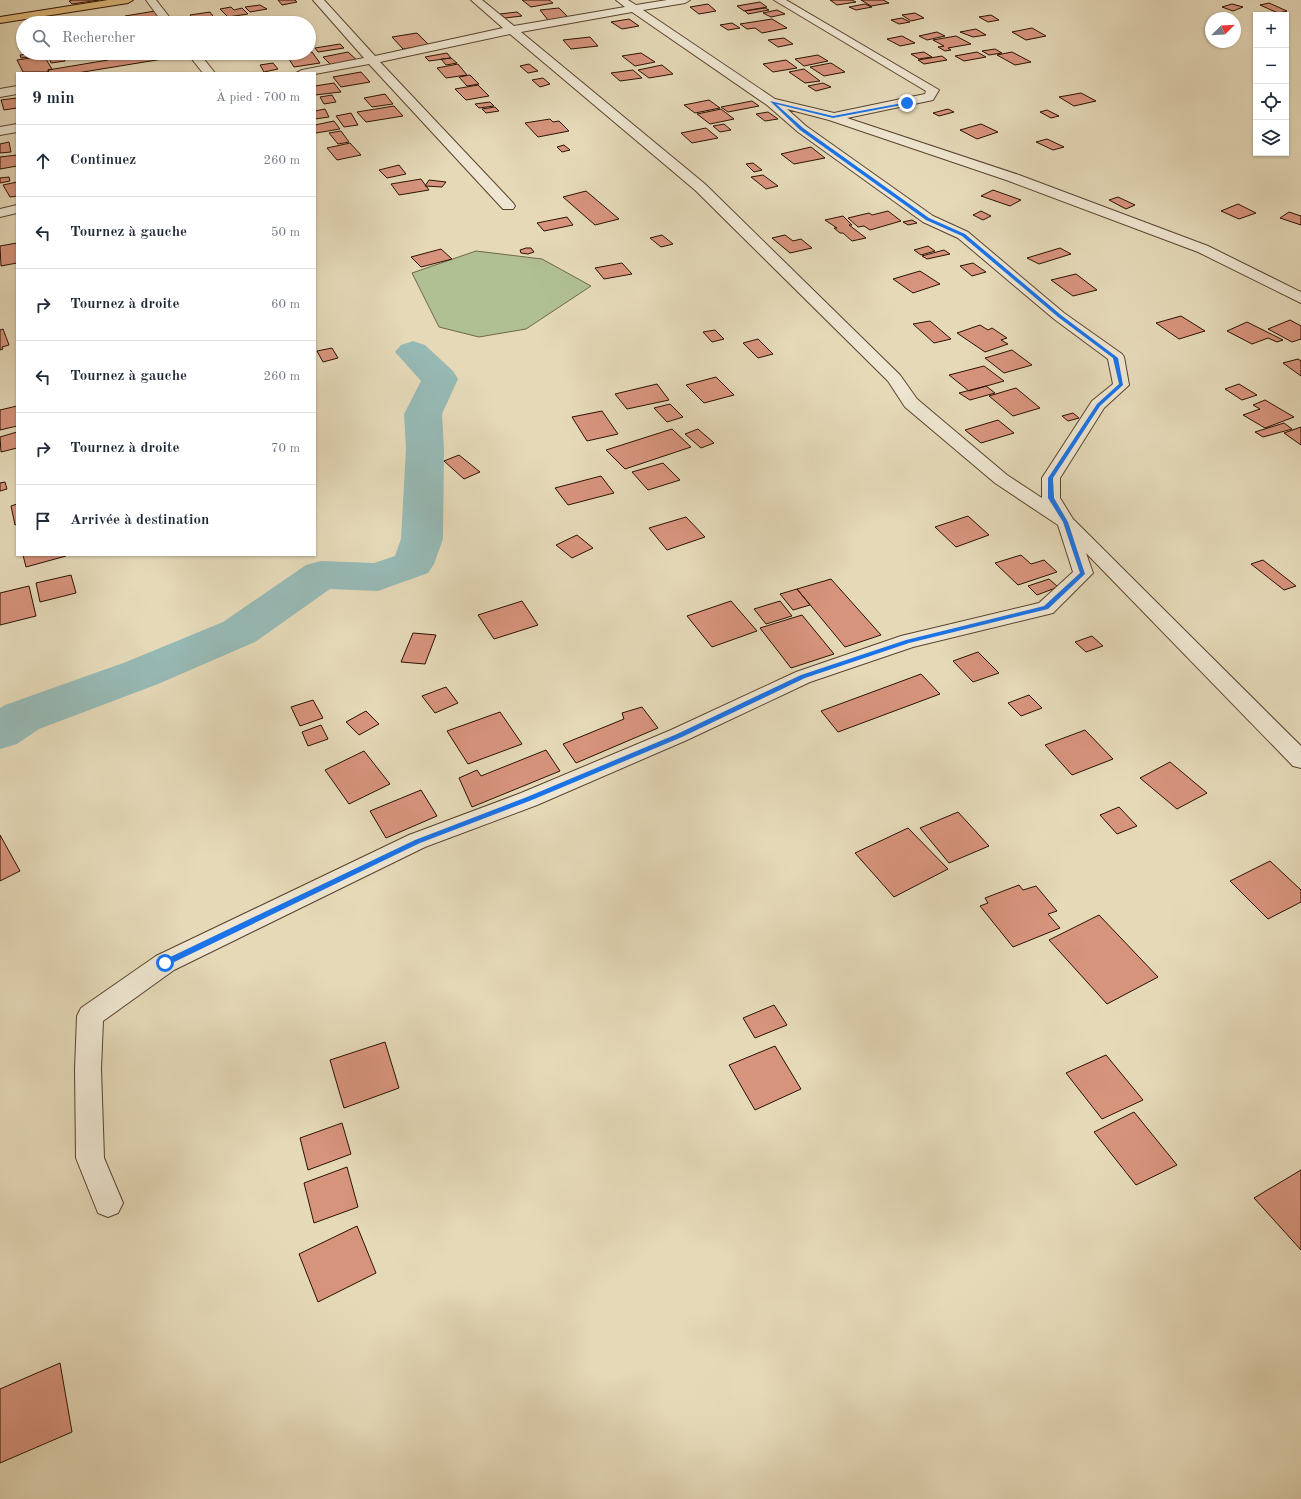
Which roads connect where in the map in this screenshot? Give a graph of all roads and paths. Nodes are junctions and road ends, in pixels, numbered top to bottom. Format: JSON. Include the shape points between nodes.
{"nodes":[{"id":1,"x":128,"y":0,"type":"edge"},
{"id":2,"x":151,"y":0,"type":"edge"},
{"id":3,"x":318,"y":0,"type":"edge"},
{"id":4,"x":476,"y":0,"type":"edge"},
{"id":5,"x":621,"y":0,"type":"edge"},
{"id":6,"x":685,"y":0,"type":"edge"},
{"id":7,"x":779,"y":0,"type":"edge"},
{"id":8,"x":635,"y":10,"type":"junction"},
{"id":9,"x":26,"y":16,"type":"edge"},
{"id":10,"x":164,"y":16,"type":"edge"},
{"id":11,"x":16,"y":18,"type":"edge"},
{"id":12,"x":0,"y":20,"type":"edge"},
{"id":13,"x":512,"y":30,"type":"junction"},
{"id":14,"x":199,"y":60,"type":"edge"},
{"id":15,"x":372,"y":60,"type":"junction"},
{"id":16,"x":209,"y":72,"type":"edge"},
{"id":17,"x":307,"y":72,"type":"edge"},
{"id":18,"x":16,"y":90,"type":"edge"},
{"id":19,"x":0,"y":93,"type":"edge"},
{"id":20,"x":771,"y":102,"type":"junction"},
{"id":21,"x":833,"y":117,"type":"junction"},
{"id":22,"x":16,"y":128,"type":"edge"},
{"id":23,"x":0,"y":131,"type":"edge"},
{"id":24,"x":508,"y":206,"type":"dead end"},
{"id":25,"x":16,"y":209,"type":"edge"},
{"id":26,"x":0,"y":213,"type":"edge"},
{"id":27,"x":1301,"y":298,"type":"edge"},
{"id":28,"x":1066,"y":522,"type":"junction"},
{"id":29,"x":1301,"y":760,"type":"edge"},
{"id":30,"x":108,"y":1203,"type":"dead end"}],
"edges":[{"from":1,"to":9,"type":"highway"},
{"from":2,"to":10,"type":"street"},
{"from":3,"to":15,"type":"street"},
{"from":4,"to":13,"type":"street"},
{"from":5,"to":8,"type":"street"},
{"from":6,"to":8,"type":"street"},
{"from":7,"to":21,"type":"street","via":[[933,90],[929,97]]},
{"from":8,"to":13,"type":"street"},
{"from":8,"to":20,"type":"street"},
{"from":11,"to":12,"type":"highway"},
{"from":13,"to":15,"type":"street"},
{"from":13,"to":28,"type":"street","via":[[700,187],[894,378],[911,402],[1001,479]]},
{"from":14,"to":16,"type":"street"},
{"from":15,"to":17,"type":"street"},
{"from":15,"to":24,"type":"street"},
{"from":18,"to":19,"type":"street"},
{"from":20,"to":21,"type":"street"},
{"from":20,"to":28,"type":"street","via":[[802,129],[928,219],[963,235],[1059,316],[1116,358],[1121,385],[1098,405],[1050,478],[1051,498]]},
{"from":21,"to":27,"type":"street","via":[[1014,178],[1196,246]]},
{"from":22,"to":23,"type":"street"},
{"from":25,"to":26,"type":"street"},
{"from":28,"to":29,"type":"street"},
{"from":28,"to":30,"type":"street","via":[[1083,573],[1046,608],[908,641],[803,677],[672,738],[529,799],[417,841],[165,963],[140,980],[90,1016],[90,1158]]}]}
